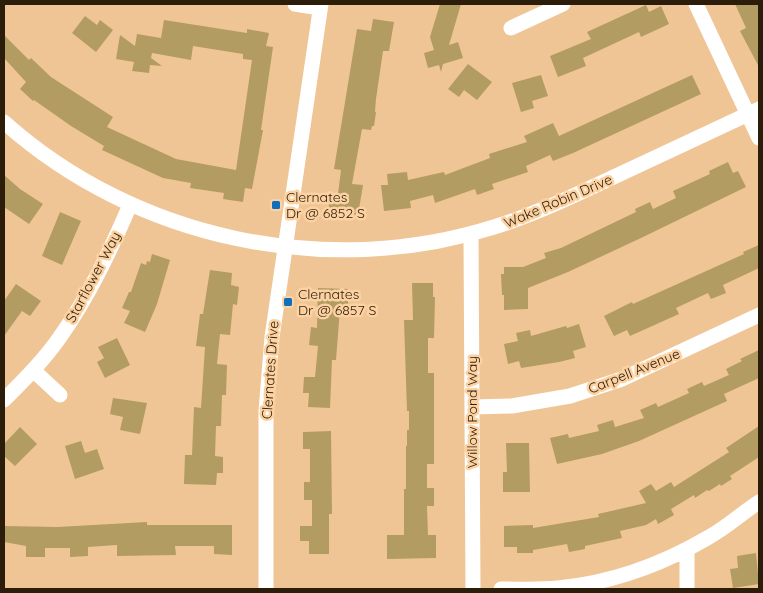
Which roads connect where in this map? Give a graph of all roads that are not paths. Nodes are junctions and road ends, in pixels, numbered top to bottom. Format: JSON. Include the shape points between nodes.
{"nodes":[{"id":1,"x":295,"y":4,"type":"edge"},
{"id":2,"x":563,"y":4,"type":"edge"},
{"id":3,"x":696,"y":4,"type":"edge"},
{"id":4,"x":321,"y":6,"type":"edge"},
{"id":5,"x":511,"y":28,"type":"dead end"},
{"id":6,"x":754,"y":112,"type":"edge"},
{"id":7,"x":4,"y":122,"type":"edge"},
{"id":8,"x":759,"y":138,"type":"edge"},
{"id":9,"x":130,"y":205,"type":"junction"},
{"id":10,"x":471,"y":234,"type":"junction"},
{"id":11,"x":284,"y":247,"type":"junction"},
{"id":12,"x":759,"y":315,"type":"edge"},
{"id":13,"x":33,"y":370,"type":"junction"},
{"id":14,"x":60,"y":395,"type":"dead end"},
{"id":15,"x":4,"y":400,"type":"edge"},
{"id":16,"x":472,"y":407,"type":"junction"},
{"id":17,"x":759,"y":502,"type":"edge"},
{"id":18,"x":687,"y":549,"type":"junction"},
{"id":19,"x":266,"y":589,"type":"edge"},
{"id":20,"x":473,"y":589,"type":"edge"},
{"id":21,"x":501,"y":589,"type":"edge"},
{"id":22,"x":687,"y":589,"type":"edge"}],
"edges":[{"from":1,"to":4,"type":"street"},
{"from":2,"to":5,"type":"street"},
{"from":3,"to":6,"type":"street"},
{"from":4,"to":11,"type":"street","name":"Clernates Drive"},
{"from":6,"to":8,"type":"street"},
{"from":6,"to":10,"type":"street","name":"Wake Robin Drive","via":[[543,210]]},
{"from":7,"to":9,"type":"street","name":"Wake Robin Drive","via":[[80,178]]},
{"from":9,"to":11,"type":"street","name":"Wake Robin Drive","via":[[205,232]]},
{"from":9,"to":13,"type":"street","name":"Starflower Way","via":[[82,303],[59,339]]},
{"from":10,"to":11,"type":"street","name":"Wake Robin Drive","via":[[379,249]]},
{"from":10,"to":16,"type":"street","name":"Willow Pond Way"},
{"from":11,"to":19,"type":"street","name":"Clernates Drive","via":[[266,411]]},
{"from":12,"to":16,"type":"street","name":"Carpell Avenue","via":[[622,379],[570,396],[512,406]]},
{"from":13,"to":14,"type":"street"},
{"from":13,"to":15,"type":"street","name":"Starflower Way"},
{"from":16,"to":20,"type":"street","name":"Willow Pond Way"},
{"from":17,"to":18,"type":"street"},
{"from":18,"to":21,"type":"street","via":[[643,569],[596,582],[556,588]]},
{"from":18,"to":22,"type":"street"}]}
